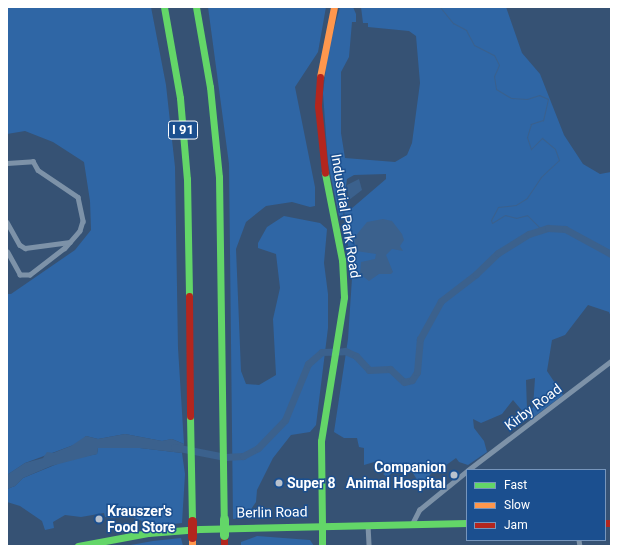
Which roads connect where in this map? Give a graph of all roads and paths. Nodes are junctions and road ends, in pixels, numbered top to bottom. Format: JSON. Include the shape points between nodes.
{"nodes":[{"id":1,"x":164,"y":7,"type":"edge"},
{"id":2,"x":196,"y":7,"type":"edge"},
{"id":3,"x":334,"y":7,"type":"edge"},
{"id":4,"x":7,"y":163,"type":"edge"},
{"id":5,"x":7,"y":222,"type":"edge"},
{"id":6,"x":70,"y":242,"type":"junction"},
{"id":7,"x":7,"y":252,"type":"edge"},
{"id":8,"x":611,"y":361,"type":"edge"},
{"id":9,"x":471,"y":469,"type":"edge"},
{"id":10,"x":466,"y":473,"type":"edge"},
{"id":11,"x":466,"y":523,"type":"edge"},
{"id":12,"x":412,"y":524,"type":"junction"},
{"id":13,"x":322,"y":525,"type":"junction"},
{"id":14,"x":368,"y":525,"type":"junction"},
{"id":15,"x":192,"y":543,"type":"edge"},
{"id":16,"x":78,"y":546,"type":"edge"},
{"id":17,"x":224,"y":546,"type":"edge"},
{"id":18,"x":322,"y":546,"type":"edge"},
{"id":19,"x":369,"y":546,"type":"edge"}],
"edges":[{"from":1,"to":15,"type":"main road","number":"I 91","bridge":true,"via":[[178,83],[186,163]]},
{"from":2,"to":17,"type":"main road","number":"I 91","bridge":true,"via":[[210,87],[219,177]]},
{"from":3,"to":13,"type":"main road","name":"Industrial Park Road","via":[[321,62],[318,106],[321,151],[343,270],[344,296],[321,450]]},
{"from":4,"to":6,"type":"street","via":[[33,161],[38,170],[78,196],[83,221]]},
{"from":5,"to":6,"type":"street","via":[[20,245],[25,248]]},
{"from":6,"to":7,"type":"street","via":[[25,277],[20,275]]},
{"from":8,"to":9,"type":"street","name":"Kirby Road"},
{"from":10,"to":12,"type":"street","name":"Kirby Road","via":[[419,510]]},
{"from":11,"to":12,"type":"main road","name":"Berlin Road"},
{"from":12,"to":14,"type":"main road","name":"Berlin Road"},
{"from":13,"to":14,"type":"main road","name":"Berlin Road"},
{"from":13,"to":16,"type":"main road","name":"Berlin Road","via":[[177,530]]},
{"from":13,"to":18,"type":"main road","name":"Industrial Park Road"},
{"from":14,"to":19,"type":"street"}]}
